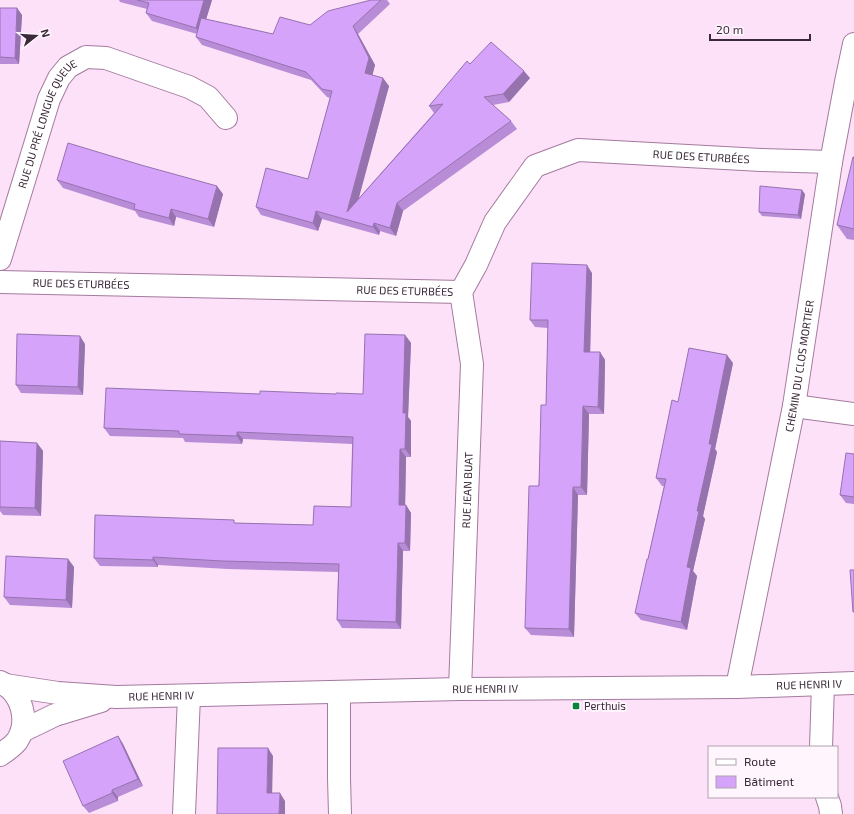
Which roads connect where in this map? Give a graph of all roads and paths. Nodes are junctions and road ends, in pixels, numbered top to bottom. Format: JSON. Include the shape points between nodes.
{"nodes":[{"id":1,"x":854,"y":44,"type":"edge"},
{"id":2,"x":226,"y":118,"type":"dead end"},
{"id":3,"x":831,"y":162,"type":"junction"},
{"id":4,"x":0,"y":259,"type":"edge"},
{"id":5,"x":0,"y":282,"type":"edge"},
{"id":6,"x":461,"y":292,"type":"junction"},
{"id":7,"x":794,"y":406,"type":"junction"},
{"id":8,"x":854,"y":414,"type":"edge"},
{"id":9,"x":3,"y":683,"type":"edge"},
{"id":10,"x":854,"y":683,"type":"edge"},
{"id":11,"x":823,"y":684,"type":"junction"},
{"id":12,"x":737,"y":687,"type":"junction"},
{"id":13,"x":460,"y":690,"type":"junction"},
{"id":14,"x":339,"y":693,"type":"junction"},
{"id":15,"x":189,"y":696,"type":"junction"},
{"id":16,"x":116,"y":697,"type":"junction"},
{"id":17,"x":22,"y":731,"type":"junction"},
{"id":18,"x":821,"y":746,"type":"edge"},
{"id":19,"x":0,"y":755,"type":"edge"},
{"id":20,"x":827,"y":798,"type":"edge"},
{"id":21,"x":184,"y":814,"type":"edge"},
{"id":22,"x":340,"y":814,"type":"edge"},
{"id":23,"x":831,"y":814,"type":"edge"}],
"edges":[{"from":1,"to":3,"type":"street","name":"CHEMIN DU CLOS MORTIER"},
{"from":2,"to":4,"type":"street","name":"RUE DU PRÉ LONGUE QUEUE","via":[[208,96],[190,87],[106,58],[86,58],[68,67],[59,78],[49,99]]},
{"from":3,"to":6,"type":"street","name":"RUE DES ETURBÉES","via":[[578,150],[536,166],[495,222]]},
{"from":3,"to":7,"type":"street","name":"CHEMIN DU CLOS MORTIER"},
{"from":5,"to":6,"type":"street","name":"RUE DES ETURBÉES"},
{"from":6,"to":13,"type":"street","name":"RUE JEAN BUAT","via":[[472,364]]},
{"from":7,"to":8,"type":"street"},
{"from":7,"to":12,"type":"street","name":"CHEMIN DU CLOS MORTIER"},
{"from":9,"to":16,"type":"street","name":"RUE HENRI IV","via":[[58,693]]},
{"from":9,"to":17,"type":"street","via":[[16,695],[22,706]]},
{"from":10,"to":11,"type":"street","name":"RUE HENRI IV"},
{"from":11,"to":12,"type":"street","name":"RUE HENRI IV"},
{"from":11,"to":18,"type":"street"},
{"from":12,"to":13,"type":"street","name":"RUE HENRI IV"},
{"from":13,"to":14,"type":"street","name":"RUE HENRI IV"},
{"from":14,"to":15,"type":"street","name":"RUE HENRI IV"},
{"from":14,"to":22,"type":"street"},
{"from":15,"to":16,"type":"street","name":"RUE HENRI IV"},
{"from":15,"to":21,"type":"street"},
{"from":16,"to":17,"type":"street","name":"RUE HENRI IV","via":[[55,715]]},
{"from":17,"to":19,"type":"street","via":[[12,747]]},
{"from":20,"to":23,"type":"street"}]}
